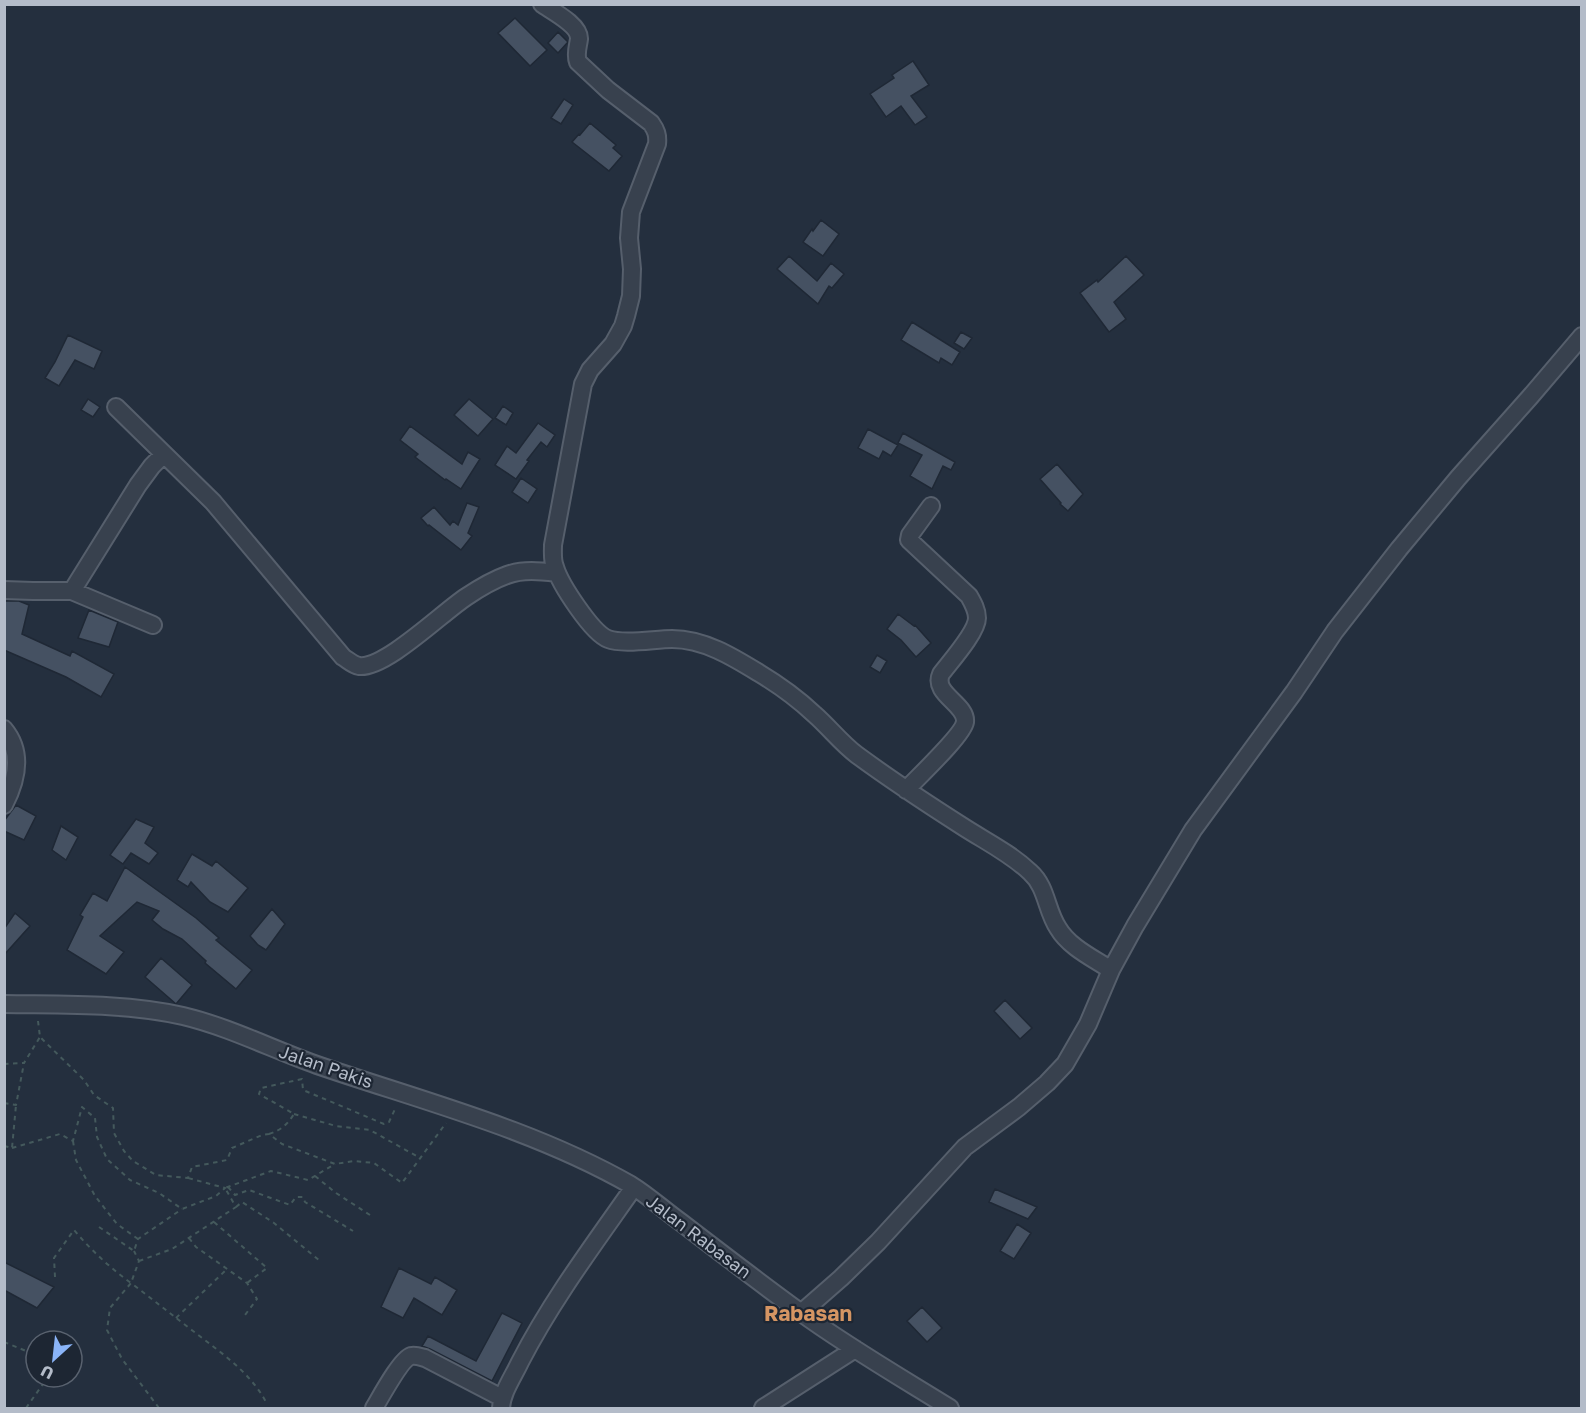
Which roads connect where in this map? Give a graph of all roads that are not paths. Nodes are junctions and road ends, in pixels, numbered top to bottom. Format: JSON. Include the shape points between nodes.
{"nodes":[{"id":1,"x":542,"y":4,"type":"edge"},
{"id":2,"x":1581,"y":336,"type":"edge"},
{"id":3,"x":116,"y":407,"type":"dead end"},
{"id":4,"x":164,"y":454,"type":"junction"},
{"id":5,"x":931,"y":506,"type":"dead end"},
{"id":6,"x":557,"y":573,"type":"junction"},
{"id":7,"x":4,"y":590,"type":"edge"},
{"id":8,"x":72,"y":591,"type":"junction"},
{"id":9,"x":153,"y":625,"type":"dead end"},
{"id":10,"x":4,"y":729,"type":"edge"},
{"id":11,"x":906,"y":790,"type":"junction"},
{"id":12,"x":4,"y":805,"type":"edge"},
{"id":13,"x":1111,"y":970,"type":"junction"},
{"id":14,"x":4,"y":1004,"type":"edge"},
{"id":15,"x":634,"y":1187,"type":"junction"},
{"id":16,"x":801,"y":1312,"type":"junction"},
{"id":17,"x":855,"y":1349,"type":"junction"},
{"id":18,"x":502,"y":1403,"type":"edge"},
{"id":19,"x":374,"y":1408,"type":"edge"},
{"id":20,"x":763,"y":1408,"type":"edge"},
{"id":21,"x":950,"y":1408,"type":"edge"}],
"edges":[{"from":1,"to":6,"type":"street","via":[[577,31],[578,62],[651,123],[658,138],[631,212],[631,296],[623,326],[583,384],[553,545]]},
{"from":2,"to":13,"type":"street","via":[[1458,478],[1335,631],[1189,837]]},
{"from":3,"to":4,"type":"street"},
{"from":4,"to":6,"type":"street","via":[[213,502],[344,657],[357,665],[379,661],[466,597],[506,575],[520,571]]},
{"from":4,"to":8,"type":"street","via":[[138,485]]},
{"from":5,"to":11,"type":"street","via":[[909,540],[969,596],[977,621],[939,681],[964,716],[965,724]]},
{"from":6,"to":11,"type":"street","via":[[586,619],[604,637],[623,641],[688,641],[733,657],[780,686],[853,752]]},
{"from":7,"to":8,"type":"street"},
{"from":8,"to":9,"type":"street"},
{"from":10,"to":12,"type":"street","via":[[15,747],[17,766]]},
{"from":11,"to":13,"type":"street","via":[[1030,872],[1042,886],[1064,938]]},
{"from":13,"to":16,"type":"street","via":[[1088,1024],[1065,1064],[1019,1107],[965,1147],[878,1242]]},
{"from":14,"to":15,"type":"street","name":"Jalan Pakis","via":[[150,1010],[183,1016],[563,1151]]},
{"from":15,"to":16,"type":"street","name":"Jalan Rabasan"},
{"from":15,"to":18,"type":"street","name":"Jalan Rabasan","via":[[565,1284],[529,1344]]},
{"from":16,"to":17,"type":"street","name":"Jalan Rabasan"},
{"from":17,"to":20,"type":"street"},
{"from":17,"to":21,"type":"street","name":"Jalan Rabasan"},
{"from":18,"to":19,"type":"street","via":[[415,1355],[402,1364]]}]}
